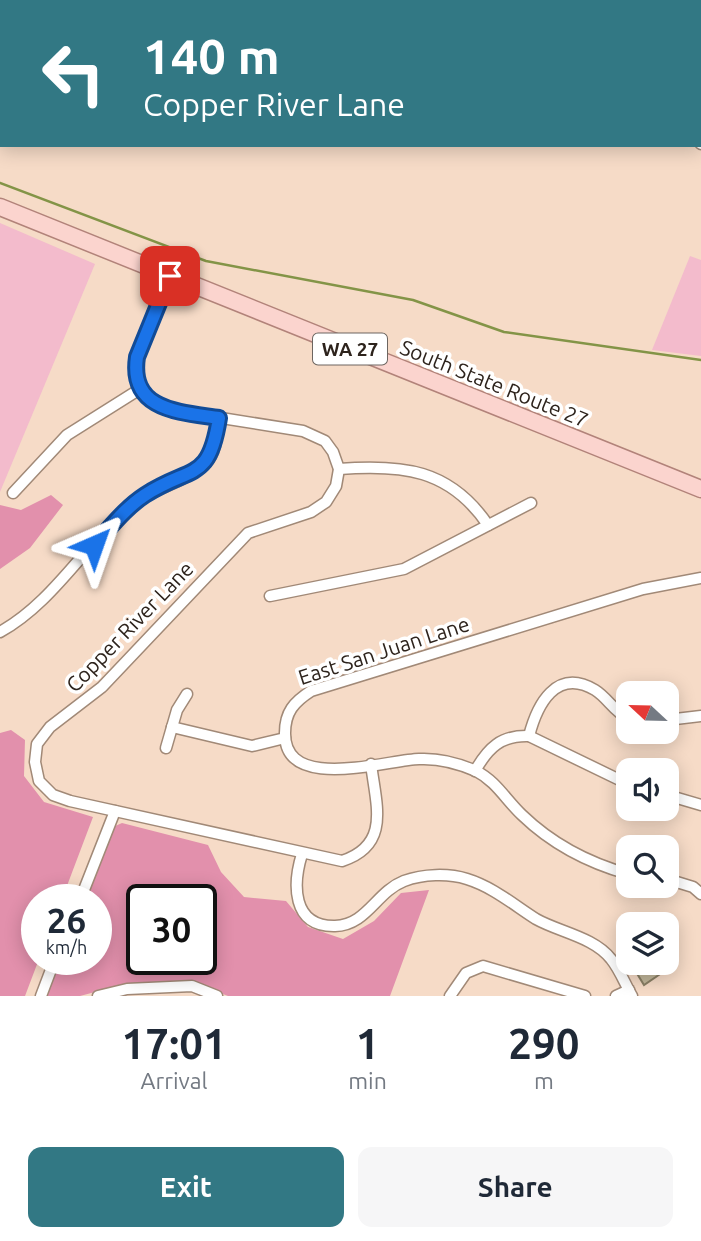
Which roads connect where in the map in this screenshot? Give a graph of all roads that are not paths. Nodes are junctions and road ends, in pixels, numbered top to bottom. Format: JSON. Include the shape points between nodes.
{"nodes":[{"id":1,"x":0,"y":207,"type":"edge"},
{"id":2,"x":170,"y":276,"type":"junction"},
{"id":3,"x":140,"y":389,"type":"junction"},
{"id":4,"x":219,"y":418,"type":"junction"},
{"id":5,"x":339,"y":469,"type":"junction"},
{"id":6,"x":701,"y":489,"type":"edge"},
{"id":7,"x":13,"y":493,"type":"dead end"},
{"id":8,"x":531,"y":503,"type":"dead end"},
{"id":9,"x":488,"y":525,"type":"junction"},
{"id":10,"x":701,"y":578,"type":"edge"},
{"id":11,"x":270,"y":596,"type":"dead end"},
{"id":12,"x":0,"y":632,"type":"edge"},
{"id":13,"x":187,"y":694,"type":"dead end"},
{"id":14,"x":616,"y":708,"type":"edge"},
{"id":15,"x":701,"y":716,"type":"edge"},
{"id":16,"x":679,"y":719,"type":"edge"},
{"id":17,"x":172,"y":726,"type":"junction"},
{"id":18,"x":529,"y":736,"type":"junction"},
{"id":19,"x":285,"y":738,"type":"junction"},
{"id":20,"x":166,"y":748,"type":"dead end"},
{"id":21,"x":371,"y":765,"type":"junction"},
{"id":22,"x":475,"y":771,"type":"junction"},
{"id":23,"x":616,"y":778,"type":"edge"},
{"id":24,"x":679,"y":799,"type":"edge"},
{"id":25,"x":701,"y":805,"type":"edge"},
{"id":26,"x":116,"y":810,"type":"junction"},
{"id":27,"x":302,"y":855,"type":"junction"},
{"id":28,"x":616,"y":869,"type":"edge"},
{"id":29,"x":679,"y":883,"type":"edge"},
{"id":30,"x":86,"y":884,"type":"edge"},
{"id":31,"x":701,"y":894,"type":"edge"},
{"id":32,"x":49,"y":975,"type":"edge"},
{"id":33,"x":630,"y":993,"type":"edge"},
{"id":34,"x":41,"y":996,"type":"edge"},
{"id":35,"x":98,"y":996,"type":"edge"},
{"id":36,"x":217,"y":996,"type":"edge"},
{"id":37,"x":450,"y":996,"type":"edge"},
{"id":38,"x":585,"y":996,"type":"edge"},
{"id":39,"x":616,"y":996,"type":"edge"}],
"edges":[{"from":1,"to":2,"type":"main road","name":"South State Route 27","number":"WA 27"},
{"from":2,"to":3,"type":"street","via":[[137,357]]},
{"from":2,"to":6,"type":"main road","name":"South State Route 27","number":"WA 27"},
{"from":3,"to":4,"type":"street","via":[[152,402],[171,410]]},
{"from":3,"to":7,"type":"street","via":[[67,435]]},
{"from":4,"to":5,"type":"street","via":[[303,431],[325,442]]},
{"from":4,"to":12,"type":"street","via":[[215,447],[207,463],[130,507],[35,606]]},
{"from":5,"to":9,"type":"street","via":[[385,465],[422,472],[452,487]]},
{"from":5,"to":26,"type":"street","name":"Copper River Lane","via":[[326,502],[311,512],[248,533],[102,687],[50,727],[37,744],[39,781],[54,795]]},
{"from":8,"to":9,"type":"street"},
{"from":9,"to":11,"type":"street","via":[[404,569]]},
{"from":10,"to":19,"type":"street","name":"East San Juan Lane","via":[[643,589],[311,691],[294,702],[285,719]]},
{"from":13,"to":17,"type":"street"},
{"from":14,"to":18,"type":"street","via":[[594,689],[578,684],[560,686],[545,695]]},
{"from":15,"to":16,"type":"street"},
{"from":17,"to":19,"type":"street","via":[[252,746]]},
{"from":17,"to":20,"type":"street"},
{"from":18,"to":22,"type":"street","via":[[512,736],[496,743]]},
{"from":18,"to":23,"type":"street"},
{"from":19,"to":21,"type":"street","via":[[299,761],[313,769]]},
{"from":21,"to":22,"type":"street","via":[[440,760]]},
{"from":21,"to":27,"type":"street","name":"Copper River Lane","via":[[377,814],[371,842],[358,856],[342,861]]},
{"from":22,"to":28,"type":"street","via":[[571,852]]},
{"from":24,"to":25,"type":"street"},
{"from":26,"to":27,"type":"street","name":"Copper River Lane"},
{"from":26,"to":30,"type":"street"},
{"from":27,"to":33,"type":"street","via":[[295,893],[300,908],[312,919],[332,927],[353,924],[404,881],[424,876],[464,878],[599,948],[611,958]]},
{"from":29,"to":31,"type":"street"},
{"from":32,"to":34,"type":"street"},
{"from":33,"to":39,"type":"street"},
{"from":35,"to":36,"type":"street","via":[[127,989],[192,986]]},
{"from":37,"to":38,"type":"street","via":[[466,973],[483,966]]}]}
